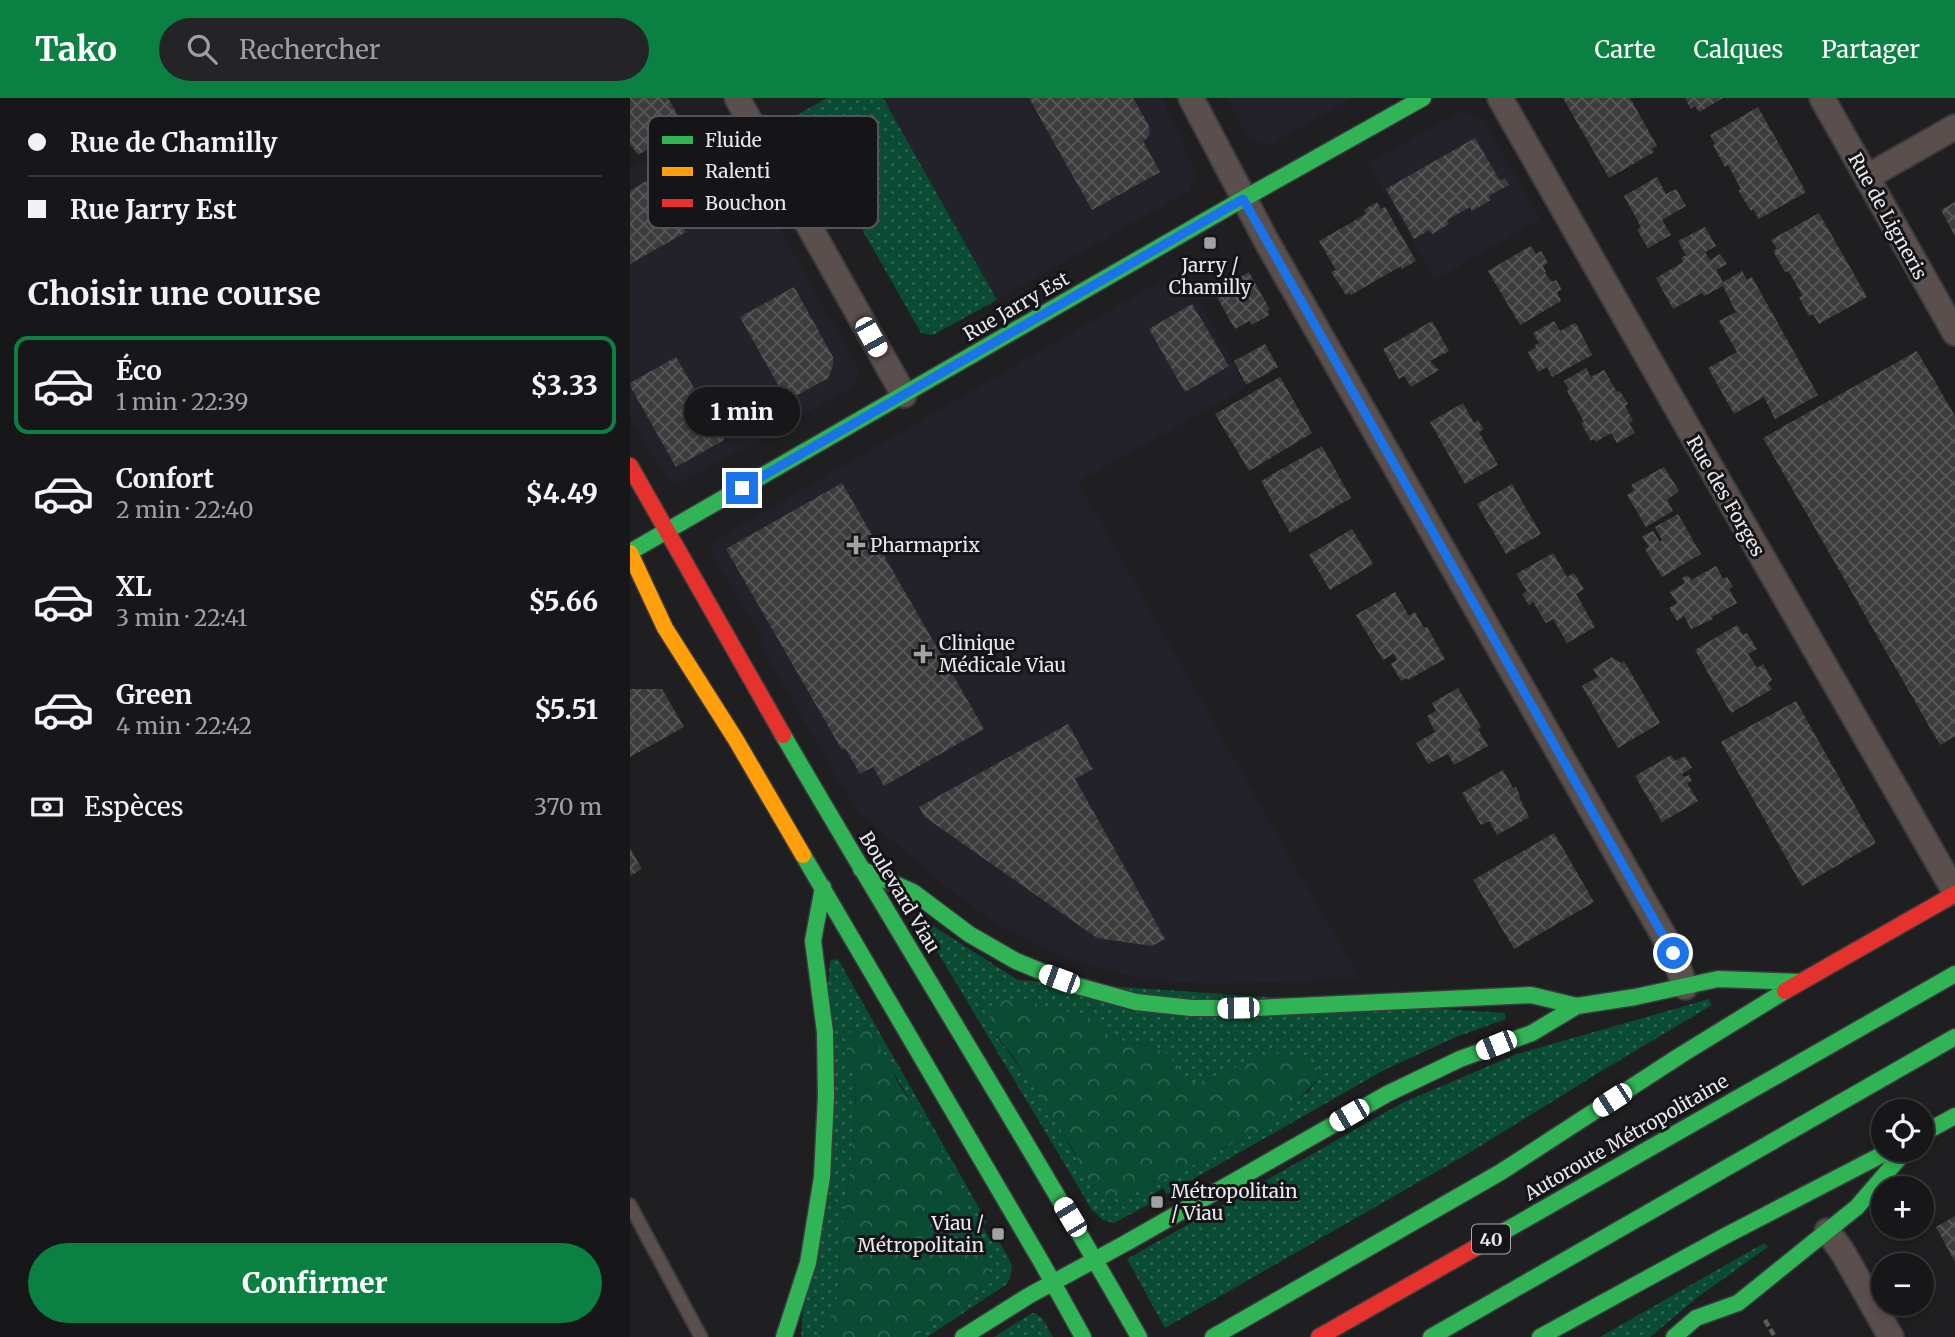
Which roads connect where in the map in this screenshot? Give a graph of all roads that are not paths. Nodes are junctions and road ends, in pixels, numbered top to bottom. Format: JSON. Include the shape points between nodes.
{"nodes":[{"id":1,"x":737,"y":98,"type":"edge"},
{"id":2,"x":1191,"y":98,"type":"edge"},
{"id":3,"x":1423,"y":98,"type":"edge"},
{"id":4,"x":1500,"y":98,"type":"edge"},
{"id":5,"x":1822,"y":98,"type":"edge"},
{"id":6,"x":747,"y":116,"type":"edge"},
{"id":7,"x":1955,"y":127,"type":"edge"},
{"id":8,"x":1867,"y":177,"type":"junction"},
{"id":9,"x":1243,"y":199,"type":"junction"},
{"id":10,"x":810,"y":228,"type":"edge"},
{"id":11,"x":1955,"y":332,"type":"edge"},
{"id":12,"x":904,"y":395,"type":"junction"},
{"id":13,"x":630,"y":466,"type":"edge"},
{"id":14,"x":667,"y":532,"type":"junction"},
{"id":15,"x":630,"y":552,"type":"edge"},
{"id":16,"x":861,"y":869,"type":"junction"},
{"id":17,"x":822,"y":887,"type":"junction"},
{"id":18,"x":1955,"y":893,"type":"edge"},
{"id":19,"x":1955,"y":974,"type":"edge"},
{"id":20,"x":1800,"y":982,"type":"junction"},
{"id":21,"x":1685,"y":987,"type":"junction"},
{"id":22,"x":1577,"y":1006,"type":"junction"},
{"id":23,"x":1955,"y":1037,"type":"edge"},
{"id":24,"x":1955,"y":1116,"type":"edge"},
{"id":25,"x":1934,"y":1127,"type":"edge"},
{"id":26,"x":1871,"y":1160,"type":"edge"},
{"id":27,"x":1896,"y":1162,"type":"edge"},
{"id":28,"x":630,"y":1205,"type":"edge"},
{"id":29,"x":1827,"y":1231,"type":"junction"},
{"id":30,"x":1095,"y":1260,"type":"junction"},
{"id":31,"x":1053,"y":1283,"type":"junction"},
{"id":32,"x":1738,"y":1303,"type":"junction"},
{"id":33,"x":1728,"y":1326,"type":"dead end"},
{"id":34,"x":701,"y":1337,"type":"edge"},
{"id":35,"x":784,"y":1337,"type":"edge"},
{"id":36,"x":963,"y":1337,"type":"edge"},
{"id":37,"x":1083,"y":1337,"type":"edge"},
{"id":38,"x":1139,"y":1337,"type":"edge"},
{"id":39,"x":1213,"y":1337,"type":"edge"},
{"id":40,"x":1319,"y":1337,"type":"edge"},
{"id":41,"x":1431,"y":1337,"type":"edge"},
{"id":42,"x":1540,"y":1337,"type":"edge"},
{"id":43,"x":1674,"y":1337,"type":"edge"},
{"id":44,"x":1891,"y":1337,"type":"edge"}],
"edges":[{"from":1,"to":6,"type":"street"},
{"from":2,"to":9,"type":"street"},
{"from":3,"to":9,"type":"main road","name":"Rue Jarry Est"},
{"from":4,"to":18,"type":"street","name":"Rue des Forges"},
{"from":5,"to":8,"type":"street","name":"Rue de Ligneris"},
{"from":7,"to":8,"type":"street"},
{"from":8,"to":11,"type":"street","name":"Rue de Ligneris"},
{"from":9,"to":12,"type":"main road","name":"Rue Jarry Est"},
{"from":9,"to":21,"type":"street","via":[[1636,887],[1673,953]]},
{"from":10,"to":12,"type":"street"},
{"from":12,"to":14,"type":"main road","name":"Rue Jarry Est"},
{"from":13,"to":14,"type":"main road","name":"Boulevard Viau"},
{"from":14,"to":15,"type":"main road","name":"Rue Jarry Est"},
{"from":14,"to":16,"type":"main road","name":"Boulevard Viau"},
{"from":15,"to":17,"type":"main road","via":[[665,628]]},
{"from":16,"to":22,"type":"main road","via":[[913,892],[969,934],[1016,961],[1074,985],[1136,1002],[1256,1008],[1531,995]]},
{"from":16,"to":30,"type":"main road","name":"Boulevard Viau"},
{"from":17,"to":31,"type":"main road"},
{"from":17,"to":35,"type":"main road","via":[[813,941],[825,1032],[822,1177],[808,1263]]},
{"from":18,"to":20,"type":"main road"},
{"from":19,"to":40,"type":"main road","name":"Autoroute Métropolitaine","number":"40"},
{"from":20,"to":21,"type":"main road","via":[[1718,979]]},
{"from":20,"to":39,"type":"main road","via":[[1501,1172]]},
{"from":21,"to":22,"type":"main road"},
{"from":22,"to":30,"type":"main road","via":[[1532,1033],[1460,1059],[1387,1094]]},
{"from":23,"to":41,"type":"main road"},
{"from":24,"to":25,"type":"main road"},
{"from":26,"to":42,"type":"main road"},
{"from":27,"to":29,"type":"main road","via":[[1857,1207]]},
{"from":28,"to":34,"type":"lane"},
{"from":29,"to":32,"type":"main road"},
{"from":29,"to":44,"type":"street"},
{"from":30,"to":31,"type":"main road"},
{"from":30,"to":38,"type":"main road","name":"Boulevard Viau"},
{"from":31,"to":36,"type":"main road"},
{"from":31,"to":37,"type":"main road"},
{"from":32,"to":33,"type":"main road"},
{"from":32,"to":43,"type":"main road","via":[[1696,1318]]}]}
